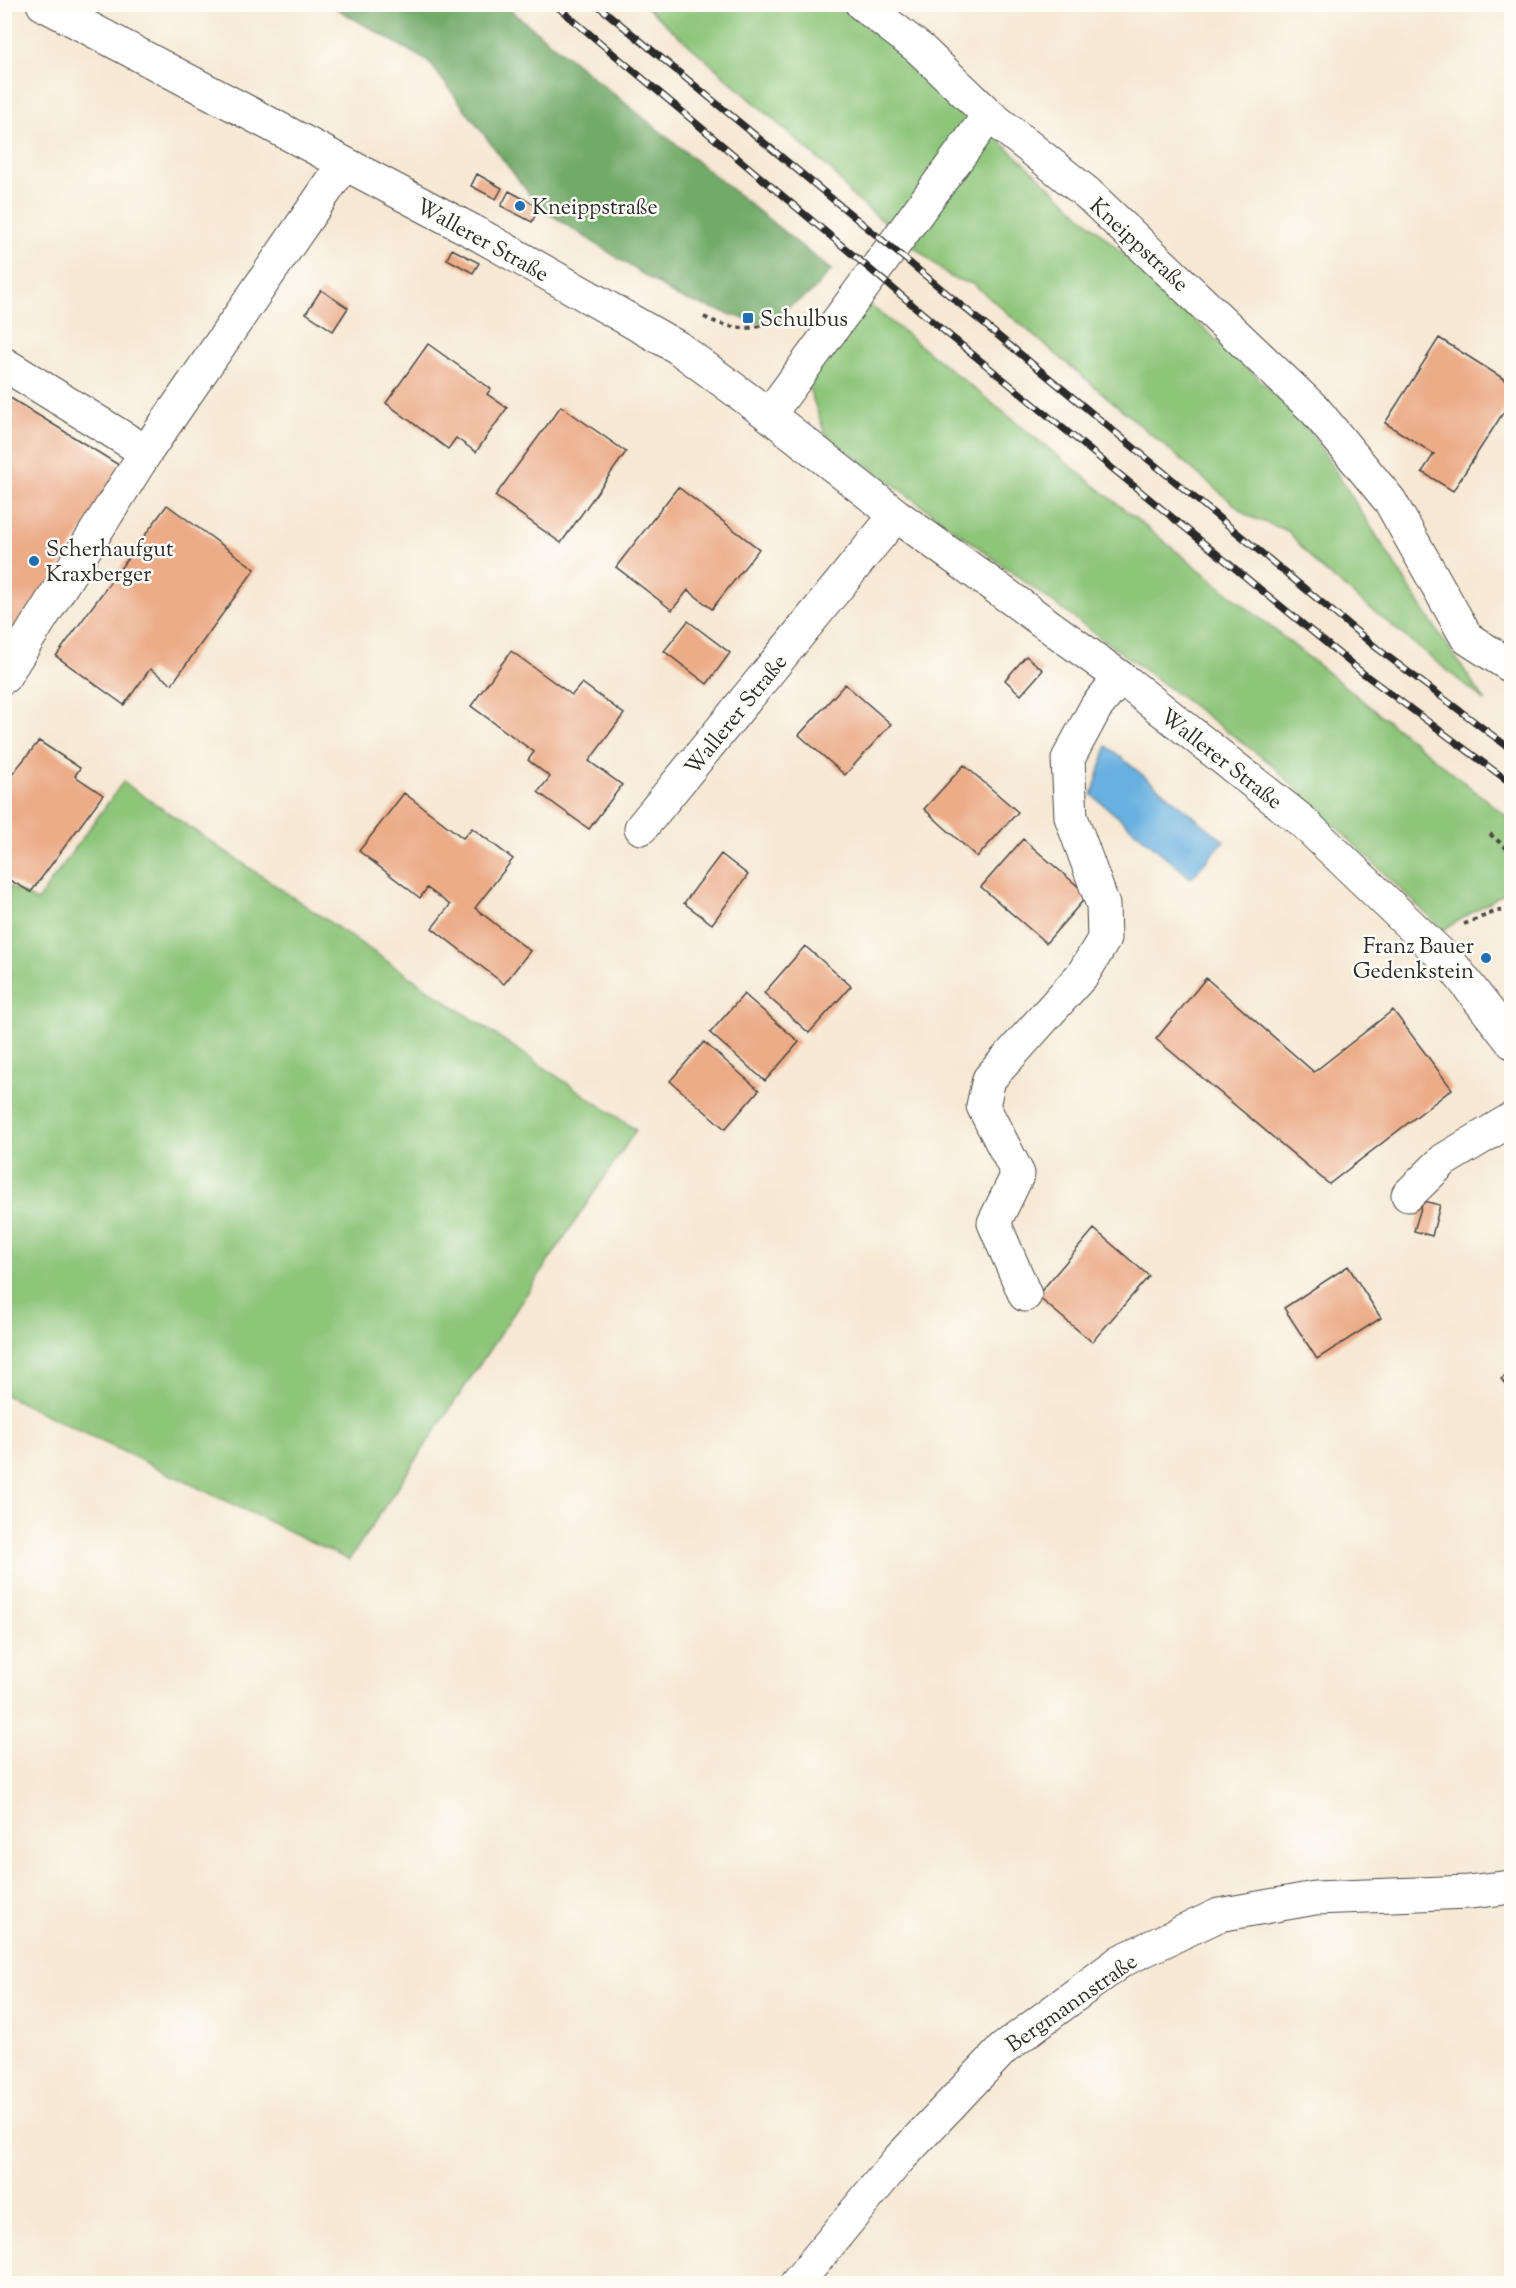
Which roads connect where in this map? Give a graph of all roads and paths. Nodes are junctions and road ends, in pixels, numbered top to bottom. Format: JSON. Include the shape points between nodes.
{"nodes":[{"id":1,"x":43,"y":4,"type":"edge"},
{"id":2,"x":862,"y":4,"type":"edge"},
{"id":3,"x":989,"y":115,"type":"junction"},
{"id":4,"x":344,"y":164,"type":"junction"},
{"id":5,"x":4,"y":364,"type":"edge"},
{"id":6,"x":769,"y":415,"type":"junction"},
{"id":7,"x":146,"y":452,"type":"junction"},
{"id":8,"x":896,"y":515,"type":"junction"},
{"id":9,"x":1512,"y":667,"type":"edge"},
{"id":10,"x":4,"y":676,"type":"edge"},
{"id":11,"x":1120,"y":678,"type":"junction"},
{"id":12,"x":641,"y":828,"type":"dead end"},
{"id":13,"x":1490,"y":834,"type":"dead end"},
{"id":14,"x":1512,"y":853,"type":"edge"},
{"id":15,"x":1512,"y":910,"type":"edge"},
{"id":16,"x":1425,"y":938,"type":"junction"},
{"id":17,"x":1512,"y":1042,"type":"edge"},
{"id":18,"x":1512,"y":1119,"type":"edge"},
{"id":19,"x":1408,"y":1195,"type":"dead end"},
{"id":20,"x":1025,"y":1295,"type":"dead end"},
{"id":21,"x":1512,"y":1887,"type":"edge"},
{"id":22,"x":796,"y":2283,"type":"edge"}],
"edges":[{"from":1,"to":4,"type":"street","name":"Wallerer Straße"},
{"from":2,"to":3,"type":"street","name":"Kneippstraße","via":[[920,49]]},
{"from":3,"to":6,"type":"street"},
{"from":3,"to":9,"type":"street","name":"Kneippstraße","via":[[1087,193],[1315,410],[1390,501],[1467,638]]},
{"from":4,"to":6,"type":"street","name":"Wallerer Straße","via":[[476,233],[677,347]]},
{"from":4,"to":7,"type":"street"},
{"from":5,"to":7,"type":"street"},
{"from":6,"to":8,"type":"street","name":"Wallerer Straße"},
{"from":7,"to":10,"type":"street"},
{"from":8,"to":11,"type":"street","name":"Wallerer Straße"},
{"from":8,"to":12,"type":"street","name":"Wallerer Straße"},
{"from":11,"to":16,"type":"street","name":"Wallerer Straße","via":[[1302,821]]},
{"from":11,"to":20,"type":"street","via":[[1096,707],[1068,759],[1071,817],[1103,905],[1104,939],[1083,974],[989,1079],[983,1106],[1018,1174],[994,1223]]},
{"from":13,"to":14,"type":"path"},
{"from":15,"to":16,"type":"path","via":[[1497,911]]},
{"from":16,"to":17,"type":"street","name":"Wallerer Straße","via":[[1452,965]]},
{"from":18,"to":19,"type":"street","via":[[1444,1160]]},
{"from":21,"to":22,"type":"street","name":"Bergmannstraße","via":[[1315,1898],[1219,1915],[1122,1961],[1003,2049],[898,2160]]}]}
